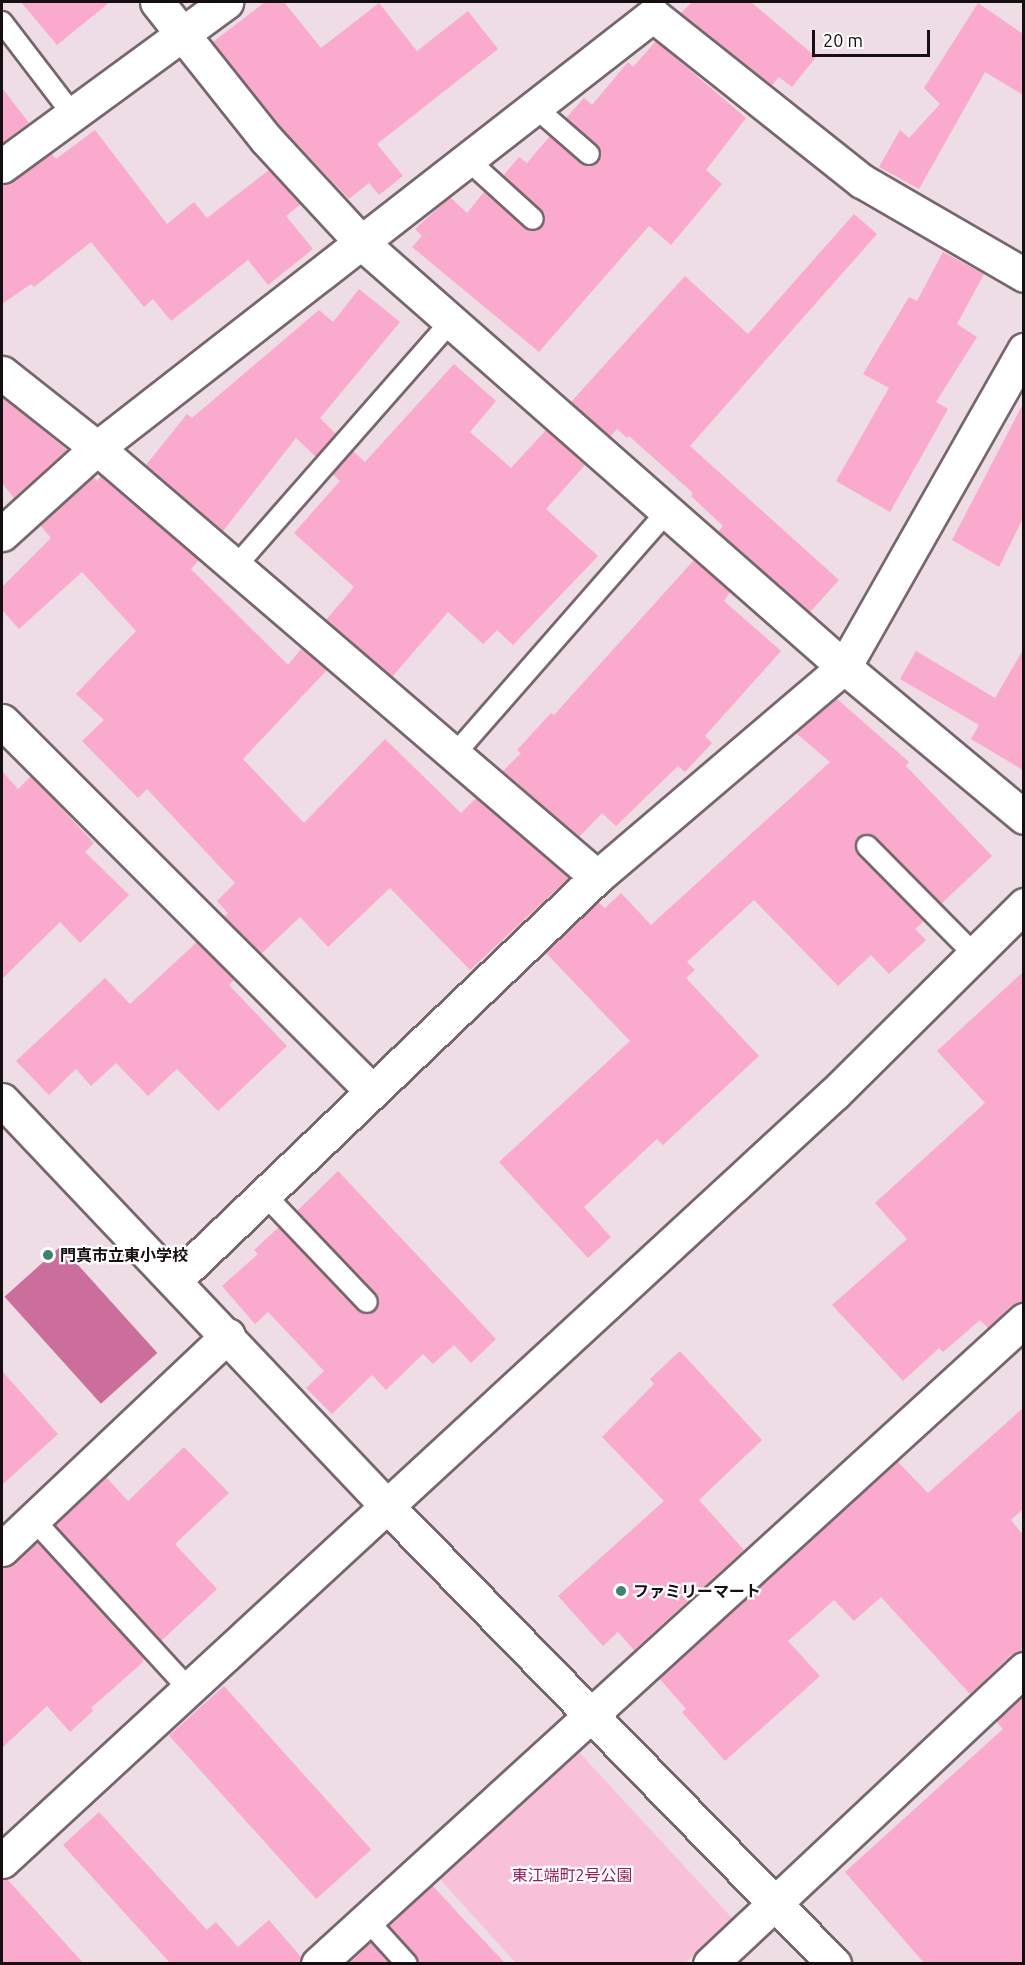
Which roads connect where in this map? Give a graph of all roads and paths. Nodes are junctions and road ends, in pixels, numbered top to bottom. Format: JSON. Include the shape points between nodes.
{"nodes":[{"id":1,"x":157,"y":2,"type":"edge"},
{"id":2,"x":226,"y":2,"type":"edge"},
{"id":3,"x":2,"y":22,"type":"edge"},
{"id":4,"x":182,"y":34,"type":"junction"},
{"id":5,"x":536,"y":108,"type":"junction"},
{"id":6,"x":73,"y":115,"type":"junction"},
{"id":7,"x":590,"y":154,"type":"dead end"},
{"id":8,"x":469,"y":161,"type":"junction"},
{"id":9,"x":2,"y":166,"type":"edge"},
{"id":10,"x":533,"y":219,"type":"dead end"},
{"id":11,"x":363,"y":244,"type":"junction"},
{"id":12,"x":1023,"y":275,"type":"edge"},
{"id":13,"x":451,"y":321,"type":"junction"},
{"id":14,"x":1023,"y":350,"type":"edge"},
{"id":15,"x":2,"y":372,"type":"edge"},
{"id":16,"x":98,"y":448,"type":"junction"},
{"id":17,"x":667,"y":512,"type":"junction"},
{"id":18,"x":2,"y":534,"type":"edge"},
{"id":19,"x":236,"y":567,"type":"junction"},
{"id":20,"x":844,"y":667,"type":"junction"},
{"id":21,"x":2,"y":721,"type":"edge"},
{"id":22,"x":454,"y":755,"type":"junction"},
{"id":23,"x":1023,"y":817,"type":"edge"},
{"id":24,"x":867,"y":846,"type":"dead end"},
{"id":25,"x":597,"y":877,"type":"junction"},
{"id":26,"x":1023,"y":905,"type":"edge"},
{"id":27,"x":974,"y":954,"type":"junction"},
{"id":28,"x":372,"y":1091,"type":"junction"},
{"id":29,"x":2,"y":1100,"type":"edge"},
{"id":30,"x":264,"y":1194,"type":"junction"},
{"id":31,"x":175,"y":1280,"type":"junction"},
{"id":32,"x":367,"y":1302,"type":"dead end"},
{"id":33,"x":1023,"y":1320,"type":"edge"},
{"id":34,"x":228,"y":1335,"type":"junction"},
{"id":35,"x":385,"y":1504,"type":"junction"},
{"id":36,"x":33,"y":1519,"type":"junction"},
{"id":37,"x":2,"y":1549,"type":"edge"},
{"id":38,"x":1023,"y":1669,"type":"edge"},
{"id":39,"x":188,"y":1688,"type":"junction"},
{"id":40,"x":594,"y":1715,"type":"junction"},
{"id":41,"x":2,"y":1861,"type":"edge"},
{"id":42,"x":776,"y":1904,"type":"junction"},
{"id":43,"x":367,"y":1920,"type":"junction"},
{"id":44,"x":318,"y":1964,"type":"edge"},
{"id":45,"x":406,"y":1964,"type":"edge"},
{"id":46,"x":710,"y":1964,"type":"edge"},
{"id":47,"x":834,"y":1964,"type":"edge"}],
"edges":[{"from":1,"to":4,"type":"street"},
{"from":2,"to":4,"type":"street"},
{"from":3,"to":6,"type":"lane"},
{"from":4,"to":6,"type":"street"},
{"from":4,"to":11,"type":"street","via":[[266,139]]},
{"from":5,"to":7,"type":"lane"},
{"from":5,"to":8,"type":"street"},
{"from":5,"to":12,"type":"street","via":[[653,15],[862,182]]},
{"from":6,"to":9,"type":"street"},
{"from":8,"to":10,"type":"lane"},
{"from":8,"to":11,"type":"street"},
{"from":11,"to":13,"type":"street"},
{"from":11,"to":16,"type":"street"},
{"from":13,"to":17,"type":"street"},
{"from":13,"to":19,"type":"lane"},
{"from":14,"to":20,"type":"street"},
{"from":15,"to":16,"type":"street"},
{"from":16,"to":18,"type":"street"},
{"from":16,"to":19,"type":"street"},
{"from":17,"to":20,"type":"street"},
{"from":17,"to":22,"type":"lane"},
{"from":19,"to":22,"type":"street"},
{"from":20,"to":23,"type":"street"},
{"from":20,"to":25,"type":"street"},
{"from":21,"to":28,"type":"street"},
{"from":22,"to":25,"type":"street"},
{"from":24,"to":27,"type":"lane"},
{"from":25,"to":28,"type":"street"},
{"from":26,"to":27,"type":"street"},
{"from":27,"to":35,"type":"street","via":[[835,1093]]},
{"from":28,"to":30,"type":"street"},
{"from":29,"to":31,"type":"street"},
{"from":30,"to":31,"type":"street"},
{"from":30,"to":32,"type":"lane"},
{"from":31,"to":34,"type":"street"},
{"from":33,"to":40,"type":"street"},
{"from":34,"to":35,"type":"street"},
{"from":34,"to":36,"type":"street"},
{"from":35,"to":39,"type":"street"},
{"from":35,"to":40,"type":"street"},
{"from":36,"to":37,"type":"street"},
{"from":36,"to":39,"type":"lane"},
{"from":38,"to":42,"type":"street"},
{"from":39,"to":41,"type":"street"},
{"from":40,"to":42,"type":"street"},
{"from":40,"to":43,"type":"street"},
{"from":42,"to":46,"type":"street"},
{"from":42,"to":47,"type":"street"},
{"from":43,"to":44,"type":"street"},
{"from":43,"to":45,"type":"lane"}]}
